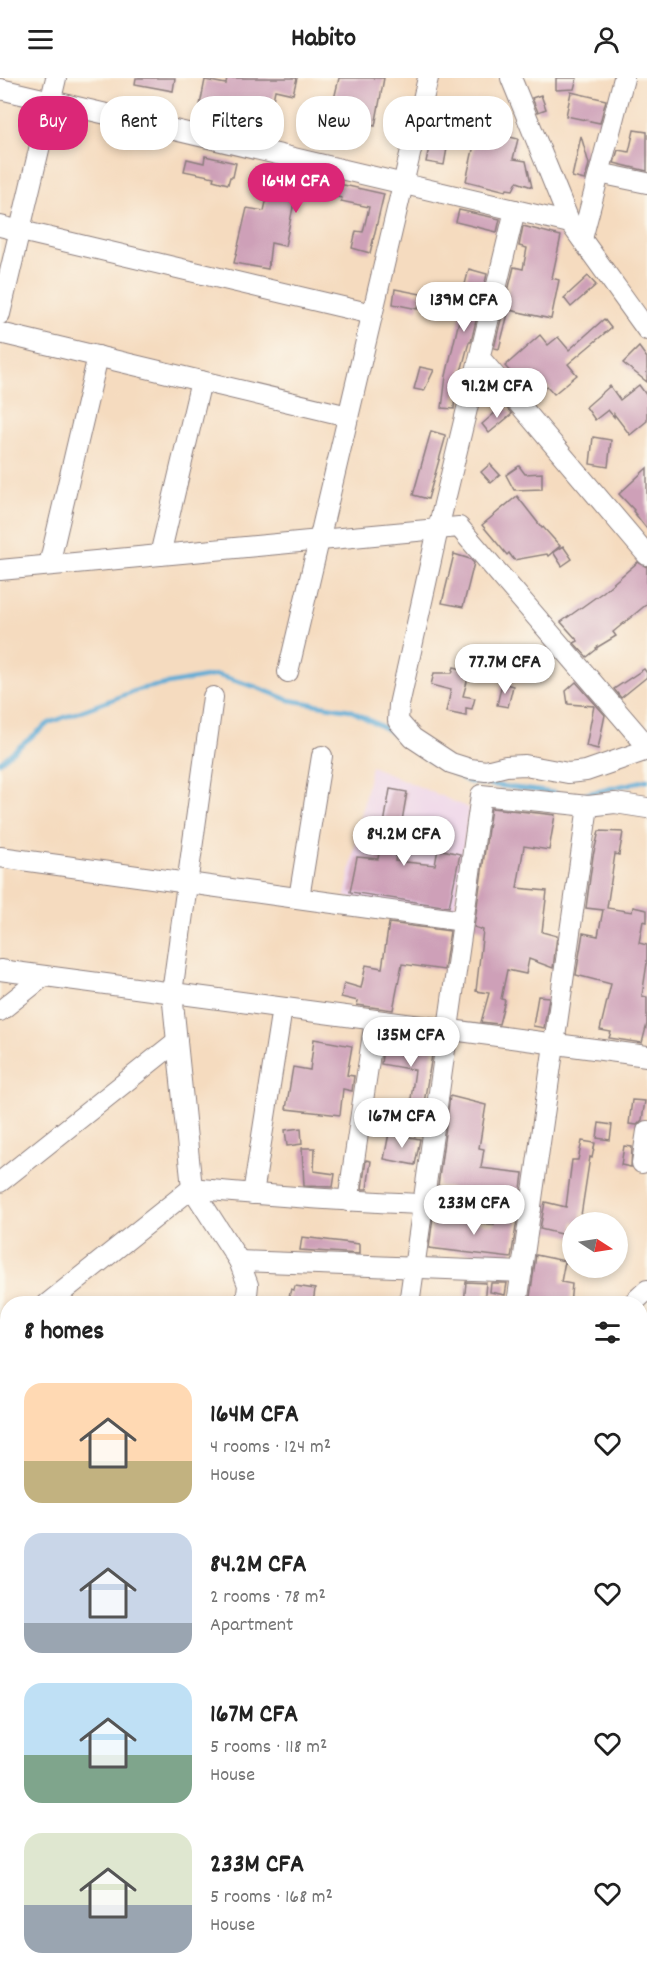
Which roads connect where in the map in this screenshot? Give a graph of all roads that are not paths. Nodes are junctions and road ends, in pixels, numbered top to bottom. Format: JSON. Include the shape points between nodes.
{"nodes":[{"id":1,"x":56,"y":78,"type":"edge"},
{"id":2,"x":428,"y":78,"type":"edge"},
{"id":3,"x":624,"y":78,"type":"edge"},
{"id":4,"x":513,"y":79,"type":"edge"},
{"id":5,"x":0,"y":89,"type":"edge"},
{"id":6,"x":32,"y":96,"type":"edge"},
{"id":7,"x":51,"y":96,"type":"edge"},
{"id":8,"x":88,"y":109,"type":"edge"},
{"id":9,"x":39,"y":150,"type":"edge"},
{"id":10,"x":599,"y":173,"type":"junction"},
{"id":11,"x":403,"y":183,"type":"junction"},
{"id":12,"x":647,"y":183,"type":"edge"},
{"id":13,"x":515,"y":210,"type":"junction"},
{"id":14,"x":0,"y":226,"type":"edge"},
{"id":15,"x":20,"y":231,"type":"junction"},
{"id":16,"x":576,"y":231,"type":"junction"},
{"id":17,"x":0,"y":314,"type":"edge"},
{"id":18,"x":372,"y":314,"type":"junction"},
{"id":19,"x":647,"y":330,"type":"edge"},
{"id":20,"x":0,"y":333,"type":"edge"},
{"id":21,"x":98,"y":357,"type":"junction"},
{"id":22,"x":480,"y":358,"type":"junction"},
{"id":23,"x":201,"y":381,"type":"junction"},
{"id":24,"x":348,"y":416,"type":"junction"},
{"id":25,"x":438,"y":529,"type":"junction"},
{"id":26,"x":319,"y":540,"type":"junction"},
{"id":27,"x":160,"y":555,"type":"junction"},
{"id":28,"x":647,"y":555,"type":"edge"},
{"id":29,"x":49,"y":565,"type":"junction"},
{"id":30,"x":0,"y":570,"type":"edge"},
{"id":31,"x":288,"y":672,"type":"dead end"},
{"id":32,"x":213,"y":697,"type":"dead end"},
{"id":33,"x":647,"y":748,"type":"edge"},
{"id":34,"x":322,"y":756,"type":"dead end"},
{"id":35,"x":588,"y":806,"type":"junction"},
{"id":36,"x":647,"y":808,"type":"edge"},
{"id":37,"x":0,"y":857,"type":"edge"},
{"id":38,"x":188,"y":883,"type":"junction"},
{"id":39,"x":299,"y":898,"type":"junction"},
{"id":40,"x":463,"y":921,"type":"junction"},
{"id":41,"x":0,"y":970,"type":"edge"},
{"id":42,"x":44,"y":976,"type":"junction"},
{"id":43,"x":172,"y":993,"type":"junction"},
{"id":44,"x":282,"y":1008,"type":"junction"},
{"id":45,"x":0,"y":1011,"type":"edge"},
{"id":46,"x":375,"y":1020,"type":"junction"},
{"id":47,"x":447,"y":1030,"type":"junction"},
{"id":48,"x":177,"y":1041,"type":"junction"},
{"id":49,"x":554,"y":1044,"type":"junction"},
{"id":50,"x":647,"y":1056,"type":"edge"},
{"id":51,"x":647,"y":1131,"type":"edge"},
{"id":52,"x":642,"y":1163,"type":"dead end"},
{"id":53,"x":0,"y":1182,"type":"edge"},
{"id":54,"x":192,"y":1188,"type":"junction"},
{"id":55,"x":253,"y":1194,"type":"junction"},
{"id":56,"x":348,"y":1201,"type":"junction"},
{"id":57,"x":423,"y":1204,"type":"junction"},
{"id":58,"x":531,"y":1209,"type":"junction"},
{"id":59,"x":239,"y":1260,"type":"junction"},
{"id":60,"x":414,"y":1266,"type":"junction"},
{"id":61,"x":522,"y":1272,"type":"junction"},
{"id":62,"x":57,"y":1296,"type":"edge"},
{"id":63,"x":247,"y":1296,"type":"edge"},
{"id":64,"x":410,"y":1296,"type":"edge"},
{"id":65,"x":518,"y":1296,"type":"edge"}],
"edges":[{"from":1,"to":7,"type":"street"},
{"from":2,"to":11,"type":"street"},
{"from":3,"to":10,"type":"street"},
{"from":4,"to":16,"type":"street"},
{"from":5,"to":6,"type":"street"},
{"from":8,"to":11,"type":"street"},
{"from":9,"to":15,"type":"street"},
{"from":10,"to":12,"type":"street"},
{"from":10,"to":16,"type":"street"},
{"from":11,"to":13,"type":"street"},
{"from":11,"to":18,"type":"street"},
{"from":13,"to":16,"type":"street"},
{"from":13,"to":22,"type":"street"},
{"from":14,"to":15,"type":"street"},
{"from":15,"to":17,"type":"street"},
{"from":15,"to":18,"type":"street"},
{"from":16,"to":19,"type":"street"},
{"from":18,"to":24,"type":"street"},
{"from":20,"to":21,"type":"street"},
{"from":21,"to":23,"type":"street"},
{"from":21,"to":29,"type":"street"},
{"from":22,"to":25,"type":"street"},
{"from":22,"to":28,"type":"street"},
{"from":23,"to":24,"type":"street"},
{"from":23,"to":27,"type":"street"},
{"from":24,"to":26,"type":"street"},
{"from":25,"to":26,"type":"street"},
{"from":25,"to":33,"type":"street","via":[[459,527]]},
{"from":25,"to":33,"type":"street","via":[[399,705],[398,721],[413,738],[451,763],[486,771],[525,765],[568,773],[586,771]]},
{"from":26,"to":27,"type":"street"},
{"from":26,"to":31,"type":"street"},
{"from":27,"to":29,"type":"street"},
{"from":29,"to":30,"type":"street"},
{"from":32,"to":38,"type":"street"},
{"from":34,"to":39,"type":"street"},
{"from":35,"to":36,"type":"street","via":[[615,803]]},
{"from":35,"to":40,"type":"street","via":[[481,795]]},
{"from":35,"to":49,"type":"street"},
{"from":37,"to":38,"type":"street"},
{"from":38,"to":39,"type":"street"},
{"from":38,"to":43,"type":"street"},
{"from":39,"to":40,"type":"street"},
{"from":40,"to":47,"type":"street"},
{"from":41,"to":42,"type":"street"},
{"from":42,"to":43,"type":"street"},
{"from":42,"to":45,"type":"street"},
{"from":43,"to":44,"type":"street"},
{"from":43,"to":48,"type":"street"},
{"from":44,"to":46,"type":"street"},
{"from":44,"to":55,"type":"street"},
{"from":46,"to":47,"type":"street"},
{"from":46,"to":56,"type":"street"},
{"from":47,"to":49,"type":"street"},
{"from":47,"to":57,"type":"street"},
{"from":48,"to":53,"type":"street"},
{"from":48,"to":54,"type":"street"},
{"from":49,"to":50,"type":"street"},
{"from":49,"to":58,"type":"street"},
{"from":51,"to":52,"type":"street"},
{"from":54,"to":55,"type":"street"},
{"from":54,"to":59,"type":"street"},
{"from":54,"to":62,"type":"street"},
{"from":55,"to":56,"type":"street"},
{"from":56,"to":57,"type":"street"},
{"from":57,"to":58,"type":"street"},
{"from":57,"to":60,"type":"street"},
{"from":58,"to":61,"type":"street"},
{"from":59,"to":60,"type":"street"},
{"from":59,"to":63,"type":"street","via":[[248,1285]]},
{"from":60,"to":61,"type":"street"},
{"from":60,"to":64,"type":"street"},
{"from":61,"to":65,"type":"street"}]}
